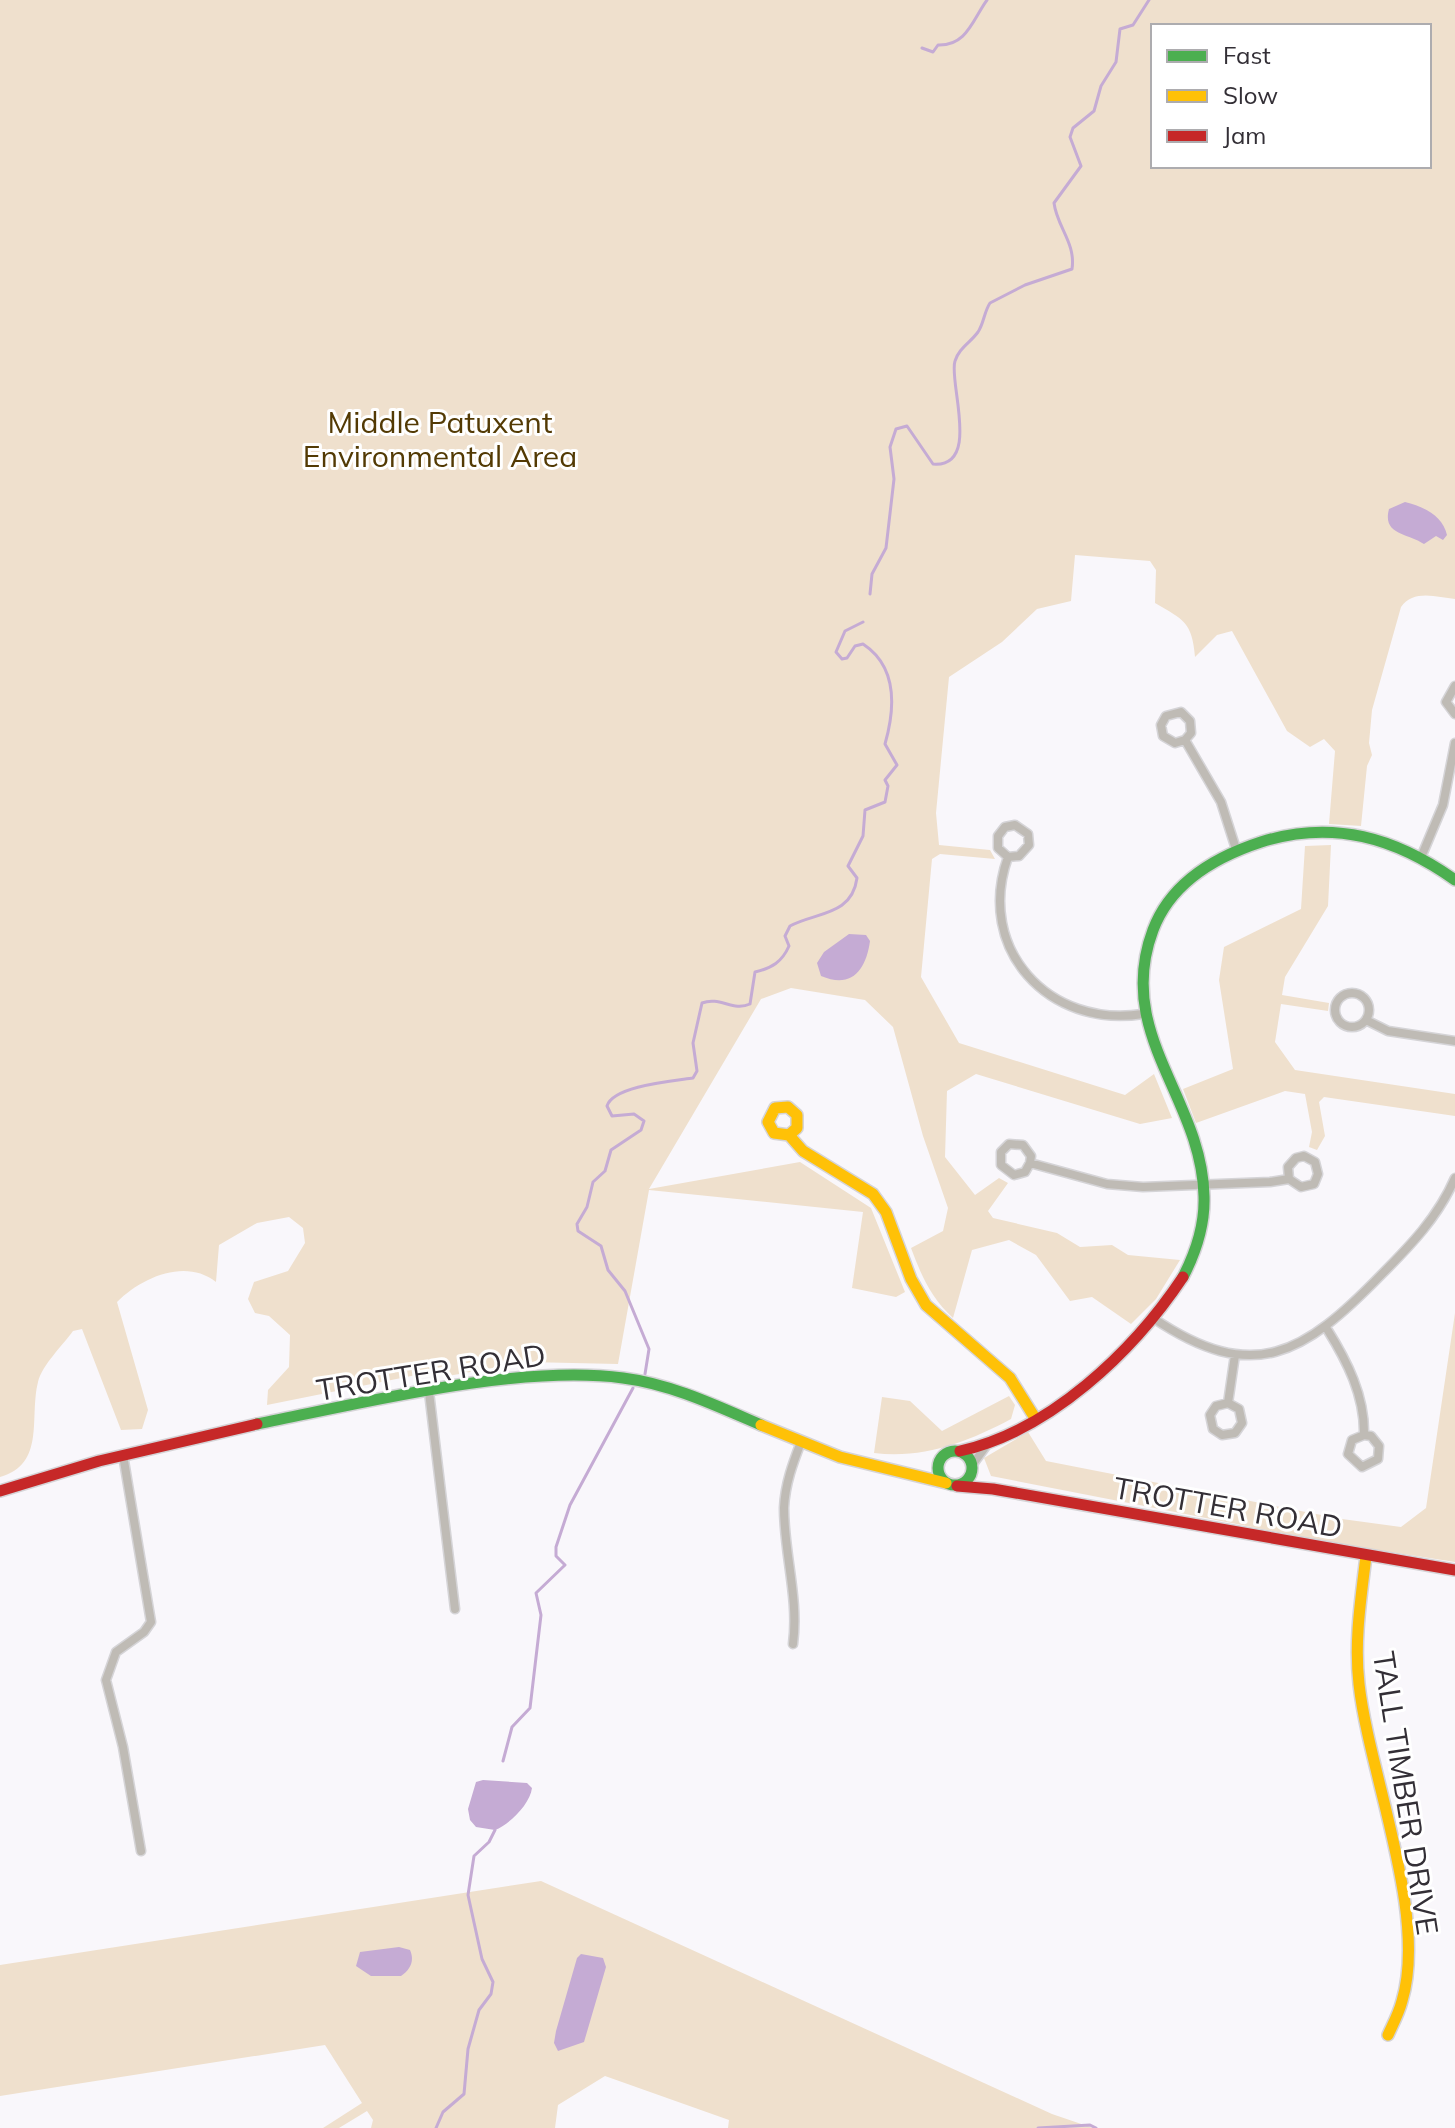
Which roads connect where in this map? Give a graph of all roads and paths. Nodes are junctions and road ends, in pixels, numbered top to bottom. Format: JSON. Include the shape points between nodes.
{"nodes":[{"id":1,"x":1455,"y":686,"type":"edge"},
{"id":2,"x":1455,"y":714,"type":"edge"},
{"id":3,"x":1185,"y":740,"type":"dead end"},
{"id":4,"x":1455,"y":743,"type":"edge"},
{"id":5,"x":1236,"y":849,"type":"junction"},
{"id":6,"x":1422,"y":855,"type":"junction"},
{"id":7,"x":1008,"y":857,"type":"junction"},
{"id":8,"x":1455,"y":880,"type":"edge"},
{"id":9,"x":1143,"y":1014,"type":"junction"},
{"id":10,"x":1366,"y":1020,"type":"junction"},
{"id":11,"x":1455,"y":1041,"type":"edge"},
{"id":12,"x":789,"y":1135,"type":"dead end"},
{"id":13,"x":1030,"y":1163,"type":"dead end"},
{"id":14,"x":1455,"y":1178,"type":"edge"},
{"id":15,"x":1289,"y":1179,"type":"dead end"},
{"id":16,"x":1203,"y":1184,"type":"junction"},
{"id":17,"x":1153,"y":1318,"type":"junction"},
{"id":18,"x":1327,"y":1329,"type":"junction"},
{"id":19,"x":1235,"y":1355,"type":"junction"},
{"id":20,"x":429,"y":1392,"type":"junction"},
{"id":21,"x":1228,"y":1403,"type":"junction"},
{"id":22,"x":1035,"y":1418,"type":"junction"},
{"id":23,"x":1364,"y":1435,"type":"dead end"},
{"id":24,"x":801,"y":1442,"type":"junction"},
{"id":25,"x":990,"y":1443,"type":"junction"},
{"id":26,"x":960,"y":1451,"type":"junction"},
{"id":27,"x":123,"y":1455,"type":"junction"},
{"id":28,"x":941,"y":1458,"type":"junction"},
{"id":29,"x":973,"y":1466,"type":"junction"},
{"id":30,"x":911,"y":1472,"type":"junction"},
{"id":31,"x":951,"y":1484,"type":"junction"},
{"id":32,"x":993,"y":1489,"type":"junction"},
{"id":33,"x":0,"y":1491,"type":"edge"},
{"id":34,"x":1366,"y":1556,"type":"junction"},
{"id":35,"x":1455,"y":1570,"type":"edge"},
{"id":36,"x":455,"y":1609,"type":"dead end"},
{"id":37,"x":793,"y":1644,"type":"dead end"},
{"id":38,"x":141,"y":1851,"type":"dead end"},
{"id":39,"x":1388,"y":2035,"type":"dead end"}],
"edges":[{"from":1,"to":2,"type":"street","via":[[1446,702]]},
{"from":3,"to":5,"type":"street","via":[[1221,802]]},
{"from":4,"to":6,"type":"street","via":[[1443,805]]},
{"from":5,"to":6,"type":"street","via":[[1296,835],[1327,834],[1375,840]]},
{"from":5,"to":9,"type":"street","via":[[1187,877],[1156,918],[1141,969]]},
{"from":6,"to":8,"type":"street"},
{"from":7,"to":7,"type":"street","via":[[998,848],[998,836],[1015,825],[1028,834],[1029,845],[1019,856]]},
{"from":7,"to":9,"type":"street","via":[[1000,895],[1004,929],[1028,976],[1074,1010],[1109,1018]]},
{"from":9,"to":16,"type":"street","via":[[1195,1147]]},
{"from":10,"to":10,"type":"street","via":[[1354,1027],[1342,1024],[1335,1015],[1338,1000],[1349,993],[1363,997],[1369,1009]]},
{"from":10,"to":11,"type":"street","via":[[1388,1031]]},
{"from":12,"to":22,"type":"street","via":[[803,1151],[873,1194],[926,1305],[1010,1378]]},
{"from":13,"to":16,"type":"street","via":[[1126,1186]]},
{"from":14,"to":18,"type":"street","via":[[1414,1242]]},
{"from":15,"to":16,"type":"street"},
{"from":16,"to":17,"type":"street","via":[[1194,1254],[1178,1288]]},
{"from":17,"to":19,"type":"street","via":[[1196,1344]]},
{"from":17,"to":22,"type":"street","via":[[1093,1376]]},
{"from":18,"to":19,"type":"street","via":[[1277,1352]]},
{"from":18,"to":23,"type":"street","via":[[1354,1380]]},
{"from":19,"to":21,"type":"street"},
{"from":20,"to":24,"type":"street","name":"TROTTER ROAD","via":[[545,1377],[622,1378],[691,1396]]},
{"from":20,"to":27,"type":"street","name":"TROTTER ROAD"},
{"from":20,"to":36,"type":"street"},
{"from":21,"to":21,"type":"street","via":[[1216,1406],[1210,1415],[1213,1429],[1222,1435],[1235,1433],[1242,1423],[1239,1409]]},
{"from":22,"to":25,"type":"street"},
{"from":24,"to":30,"type":"street","name":"TROTTER ROAD"},
{"from":24,"to":37,"type":"street","via":[[784,1506],[796,1619]]},
{"from":25,"to":26,"type":"street"},
{"from":25,"to":29,"type":"street"},
{"from":26,"to":28,"type":"street"},
{"from":26,"to":29,"type":"street"},
{"from":27,"to":33,"type":"street","name":"TROTTER ROAD"},
{"from":27,"to":38,"type":"street","via":[[151,1622],[116,1652],[106,1680]]},
{"from":28,"to":30,"type":"street"},
{"from":28,"to":31,"type":"street","via":[[939,1474]]},
{"from":29,"to":31,"type":"street","via":[[968,1480]]},
{"from":29,"to":32,"type":"street"},
{"from":30,"to":31,"type":"street","name":"TROTTER ROAD"},
{"from":31,"to":32,"type":"street","name":"TROTTER ROAD"},
{"from":32,"to":34,"type":"street","name":"TROTTER ROAD"},
{"from":34,"to":35,"type":"street","name":"TROTTER ROAD"},
{"from":34,"to":39,"type":"street","name":"TALL TIMBER DRIVE","via":[[1359,1683],[1406,1928],[1403,2000]]}]}
